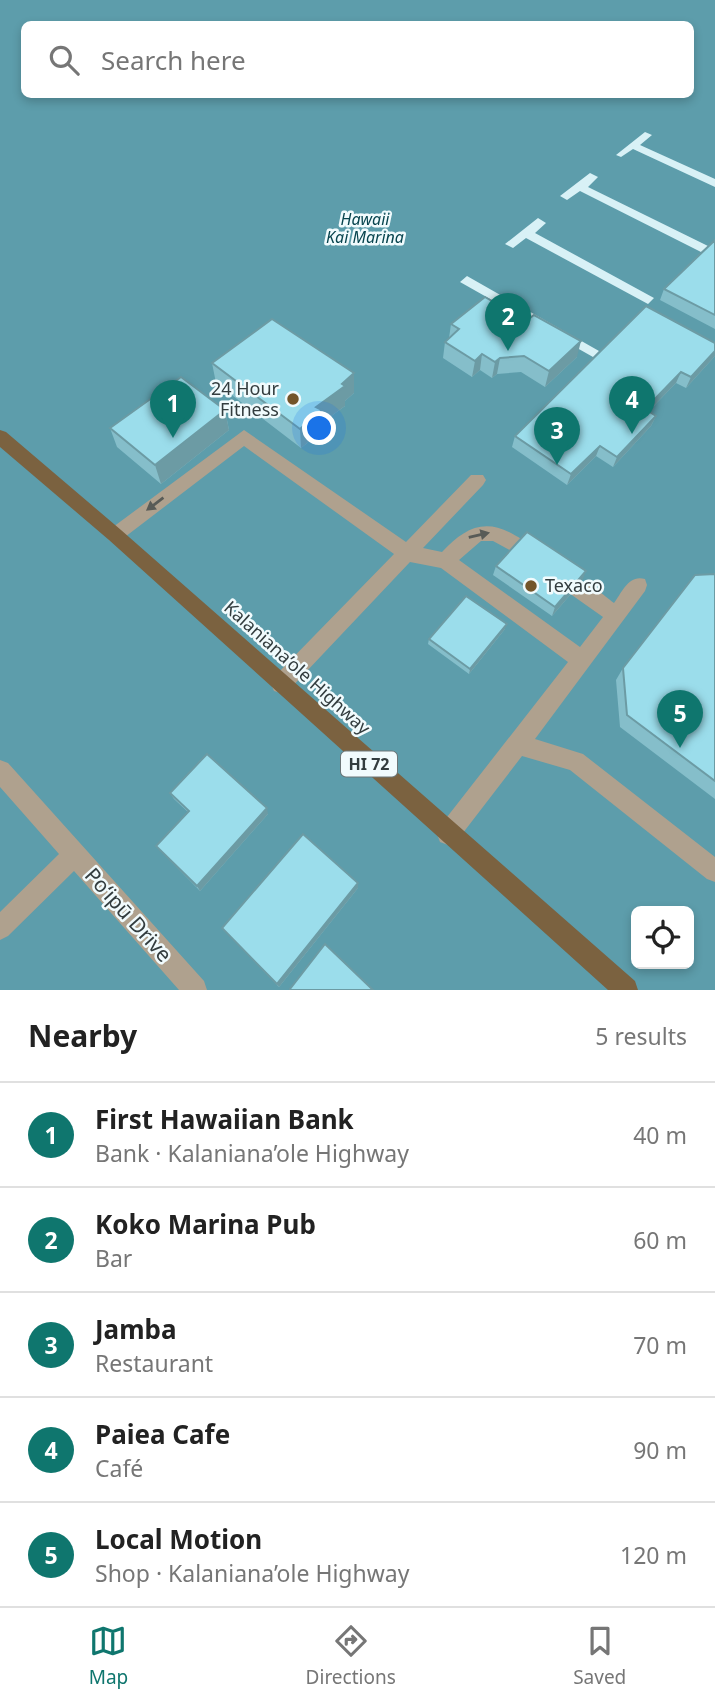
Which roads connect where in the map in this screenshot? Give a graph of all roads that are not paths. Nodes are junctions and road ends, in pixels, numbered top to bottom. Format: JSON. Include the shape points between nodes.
{"nodes":[{"id":1,"x":0,"y":437,"type":"edge"},
{"id":2,"x":477,"y":480,"type":"dead end"},
{"id":3,"x":115,"y":535,"type":"junction"},
{"id":4,"x":519,"y":547,"type":"edge"},
{"id":5,"x":407,"y":553,"type":"junction"},
{"id":6,"x":446,"y":561,"type":"junction"},
{"id":7,"x":638,"y":584,"type":"dead end"},
{"id":8,"x":576,"y":587,"type":"edge"},
{"id":9,"x":616,"y":615,"type":"junction"},
{"id":10,"x":580,"y":659,"type":"junction"},
{"id":11,"x":281,"y":684,"type":"junction"},
{"id":12,"x":518,"y":745,"type":"junction"},
{"id":13,"x":0,"y":771,"type":"edge"},
{"id":14,"x":448,"y":834,"type":"junction"},
{"id":15,"x":75,"y":855,"type":"junction"},
{"id":16,"x":715,"y":871,"type":"edge"},
{"id":17,"x":0,"y":928,"type":"edge"},
{"id":18,"x":195,"y":990,"type":"edge"},
{"id":19,"x":626,"y":990,"type":"edge"}],
"edges":[{"from":1,"to":3,"type":"main road","name":"Kalaniana’ole Highway","number":"HI 72"},
{"from":2,"to":5,"type":"street"},
{"from":5,"to":3,"type":"street","one_way":true,"via":[[244,437]]},
{"from":3,"to":11,"type":"main road","name":"Kalaniana’ole Highway","number":"HI 72"},
{"from":6,"to":4,"type":"street","one_way":true,"via":[[467,538],[481,532],[503,536]]},
{"from":5,"to":6,"type":"street"},
{"from":5,"to":11,"type":"street"},
{"from":6,"to":10,"type":"street"},
{"from":7,"to":9,"type":"street"},
{"from":8,"to":9,"type":"street"},
{"from":9,"to":10,"type":"street"},
{"from":10,"to":12,"type":"street"},
{"from":11,"to":14,"type":"main road","name":"Kalaniana’ole Highway","number":"HI 72"},
{"from":12,"to":14,"type":"street"},
{"from":12,"to":16,"type":"street","via":[[576,761]]},
{"from":13,"to":15,"type":"street"},
{"from":14,"to":19,"type":"main road","name":"Kalaniana’ole Highway","number":"HI 72"},
{"from":15,"to":17,"type":"street","name":"Po‘ipū Drive"},
{"from":15,"to":18,"type":"street","name":"Po‘ipū Drive"}]}
